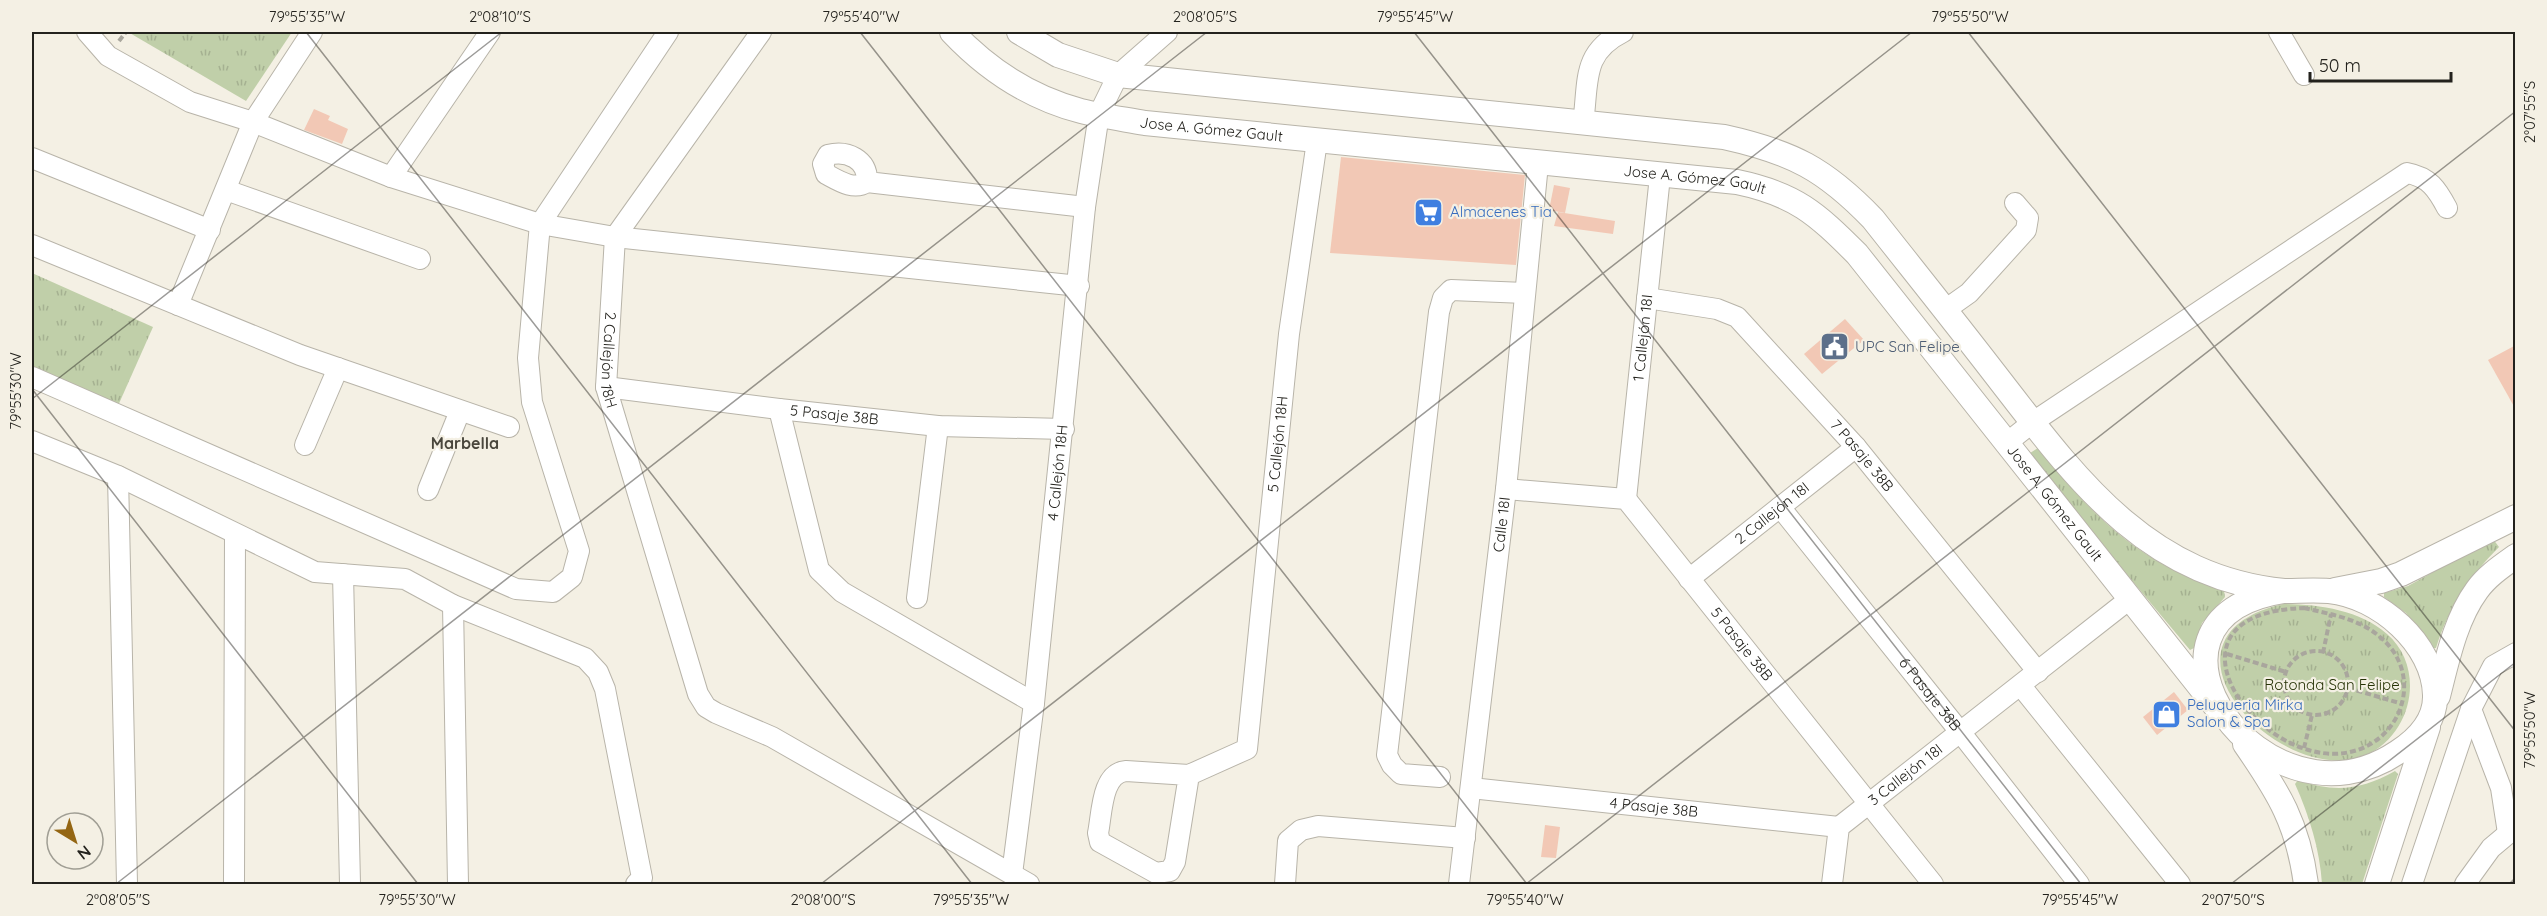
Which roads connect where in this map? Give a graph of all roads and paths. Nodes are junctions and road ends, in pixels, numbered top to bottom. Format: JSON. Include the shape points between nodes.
{"nodes":[{"id":1,"x":87,"y":32,"type":"edge"},
{"id":2,"x":312,"y":32,"type":"edge"},
{"id":3,"x":490,"y":32,"type":"edge"},
{"id":4,"x":668,"y":32,"type":"edge"},
{"id":5,"x":760,"y":32,"type":"edge"},
{"id":6,"x":952,"y":32,"type":"edge"},
{"id":7,"x":1019,"y":32,"type":"edge"},
{"id":8,"x":1167,"y":32,"type":"edge"},
{"id":9,"x":1623,"y":32,"type":"edge"},
{"id":10,"x":2279,"y":32,"type":"edge"},
{"id":11,"x":1118,"y":75,"type":"junction"},
{"id":12,"x":2304,"y":75,"type":"dead end"},
{"id":13,"x":1099,"y":114,"type":"junction"},
{"id":14,"x":253,"y":122,"type":"junction"},
{"id":15,"x":1583,"y":123,"type":"junction"},
{"id":16,"x":1317,"y":141,"type":"junction"},
{"id":17,"x":32,"y":158,"type":"edge"},
{"id":18,"x":1538,"y":164,"type":"junction"},
{"id":19,"x":1660,"y":176,"type":"junction"},
{"id":20,"x":391,"y":177,"type":"junction"},
{"id":21,"x":867,"y":182,"type":"dead end"},
{"id":22,"x":226,"y":190,"type":"junction"},
{"id":23,"x":2015,"y":203,"type":"dead end"},
{"id":24,"x":1085,"y":207,"type":"junction"},
{"id":25,"x":2447,"y":208,"type":"dead end"},
{"id":26,"x":540,"y":224,"type":"junction"},
{"id":27,"x":210,"y":230,"type":"junction"},
{"id":28,"x":615,"y":237,"type":"junction"},
{"id":29,"x":32,"y":244,"type":"edge"},
{"id":30,"x":420,"y":260,"type":"dead end"},
{"id":31,"x":1079,"y":286,"type":"junction"},
{"id":32,"x":1525,"y":293,"type":"junction"},
{"id":33,"x":1647,"y":298,"type":"junction"},
{"id":34,"x":178,"y":305,"type":"junction"},
{"id":35,"x":1945,"y":310,"type":"junction"},
{"id":36,"x":338,"y":368,"type":"junction"},
{"id":37,"x":32,"y":377,"type":"edge"},
{"id":38,"x":606,"y":387,"type":"junction"},
{"id":39,"x":779,"y":409,"type":"junction"},
{"id":40,"x":460,"y":411,"type":"junction"},
{"id":41,"x":2033,"y":422,"type":"junction"},
{"id":42,"x":938,"y":426,"type":"junction"},
{"id":43,"x":509,"y":427,"type":"dead end"},
{"id":44,"x":1064,"y":429,"type":"junction"},
{"id":45,"x":32,"y":441,"type":"edge"},
{"id":46,"x":2008,"y":442,"type":"junction"},
{"id":47,"x":305,"y":445,"type":"dead end"},
{"id":48,"x":1856,"y":447,"type":"junction"},
{"id":49,"x":118,"y":476,"type":"junction"},
{"id":50,"x":1506,"y":489,"type":"junction"},
{"id":51,"x":428,"y":490,"type":"dead end"},
{"id":52,"x":1626,"y":499,"type":"junction"},
{"id":53,"x":1780,"y":507,"type":"junction"},
{"id":54,"x":2516,"y":517,"type":"edge"},
{"id":55,"x":235,"y":534,"type":"junction"},
{"id":56,"x":2516,"y":555,"type":"edge"},
{"id":57,"x":342,"y":574,"type":"junction"},
{"id":58,"x":1689,"y":579,"type":"junction"},
{"id":59,"x":2284,"y":591,"type":"junction"},
{"id":60,"x":917,"y":598,"type":"dead end"},
{"id":61,"x":2131,"y":598,"type":"junction"},
{"id":62,"x":2331,"y":602,"type":"junction"},
{"id":63,"x":453,"y":605,"type":"junction"},
{"id":64,"x":2323,"y":652,"type":"junction"},
{"id":65,"x":2516,"y":652,"type":"edge"},
{"id":66,"x":2225,"y":654,"type":"junction"},
{"id":67,"x":2038,"y":672,"type":"junction"},
{"id":68,"x":2286,"y":672,"type":"junction"},
{"id":69,"x":2021,"y":686,"type":"junction"},
{"id":70,"x":2348,"y":688,"type":"junction"},
{"id":71,"x":1034,"y":703,"type":"junction"},
{"id":72,"x":2403,"y":704,"type":"junction"},
{"id":73,"x":2471,"y":709,"type":"junction"},
{"id":74,"x":2220,"y":712,"type":"junction"},
{"id":75,"x":2432,"y":713,"type":"junction"},
{"id":76,"x":2312,"y":715,"type":"junction"},
{"id":77,"x":2236,"y":732,"type":"junction"},
{"id":78,"x":1961,"y":733,"type":"junction"},
{"id":79,"x":2304,"y":748,"type":"junction"},
{"id":80,"x":1189,"y":775,"type":"junction"},
{"id":81,"x":1440,"y":777,"type":"dead end"},
{"id":82,"x":1471,"y":788,"type":"junction"},
{"id":83,"x":1869,"y":804,"type":"junction"},
{"id":84,"x":1839,"y":827,"type":"junction"},
{"id":85,"x":2512,"y":830,"type":"edge"},
{"id":86,"x":1465,"y":838,"type":"junction"},
{"id":87,"x":1021,"y":879,"type":"edge"},
{"id":88,"x":2516,"y":879,"type":"edge"},
{"id":89,"x":459,"y":884,"type":"edge"},
{"id":90,"x":128,"y":885,"type":"edge"},
{"id":91,"x":234,"y":885,"type":"edge"},
{"id":92,"x":350,"y":885,"type":"edge"},
{"id":93,"x":636,"y":885,"type":"edge"},
{"id":94,"x":1286,"y":885,"type":"edge"},
{"id":95,"x":1460,"y":885,"type":"edge"},
{"id":96,"x":1832,"y":885,"type":"edge"},
{"id":97,"x":1933,"y":885,"type":"edge"},
{"id":98,"x":2079,"y":885,"type":"edge"},
{"id":99,"x":2180,"y":885,"type":"edge"},
{"id":100,"x":2306,"y":885,"type":"edge"},
{"id":101,"x":2378,"y":885,"type":"edge"},
{"id":102,"x":2412,"y":885,"type":"edge"},
{"id":103,"x":2465,"y":885,"type":"edge"},
{"id":104,"x":2511,"y":885,"type":"edge"}],
"edges":[{"from":1,"to":14,"type":"street","via":[[108,56],[190,102]]},
{"from":2,"to":14,"type":"street"},
{"from":3,"to":20,"type":"street"},
{"from":4,"to":26,"type":"street"},
{"from":5,"to":28,"type":"street"},
{"from":6,"to":13,"type":"main road","name":"Jose A. Gómez Gault","via":[[970,51],[1038,97]]},
{"from":7,"to":11,"type":"main road","name":"Jose A. Gómez Gault","via":[[1058,55]]},
{"from":8,"to":11,"type":"street"},
{"from":9,"to":15,"type":"street","via":[[1599,48],[1589,68]]},
{"from":10,"to":12,"type":"street"},
{"from":11,"to":13,"type":"street","name":"4 Callejón 18H"},
{"from":11,"to":15,"type":"main road","name":"Jose A. Gómez Gault"},
{"from":13,"to":16,"type":"main road","name":"Jose A. Gómez Gault","via":[[1144,123]]},
{"from":13,"to":24,"type":"street","name":"4 Callejón 18H"},
{"from":14,"to":20,"type":"street"},
{"from":14,"to":22,"type":"street"},
{"from":15,"to":35,"type":"main road","name":"Jose A. Gómez Gault","via":[[1724,137],[1794,157],[1849,194]]},
{"from":16,"to":18,"type":"main road","name":"Jose A. Gómez Gault"},
{"from":16,"to":80,"type":"street","name":"5 Callejón 18H","via":[[1281,334],[1247,749]]},
{"from":17,"to":27,"type":"street"},
{"from":18,"to":19,"type":"main road","name":"Jose A. Gómez Gault"},
{"from":18,"to":32,"type":"street","name":"Calle 18I"},
{"from":19,"to":33,"type":"street","name":"1 Callejón 18I"},
{"from":19,"to":46,"type":"main road","name":"Jose A. Gómez Gault","via":[[1737,182],[1769,189],[1826,222],[1857,254]]},
{"from":20,"to":26,"type":"street"},
{"from":21,"to":24,"type":"street"},
{"from":22,"to":27,"type":"street"},
{"from":22,"to":30,"type":"street"},
{"from":23,"to":35,"type":"street","via":[[2028,218],[2026,230],[1969,293]]},
{"from":24,"to":31,"type":"street","name":"4 Callejón 18H"},
{"from":25,"to":41,"type":"street","via":[[2434,185],[2407,173]]},
{"from":26,"to":28,"type":"street"},
{"from":26,"to":37,"type":"street","via":[[528,358],[532,402],[579,552],[572,577],[553,592],[516,589]]},
{"from":27,"to":34,"type":"street"},
{"from":28,"to":31,"type":"street"},
{"from":28,"to":38,"type":"street","name":"2 Callejón 18H"},
{"from":29,"to":34,"type":"street"},
{"from":31,"to":44,"type":"street","name":"4 Callejón 18H"},
{"from":32,"to":50,"type":"street","name":"Calle 18I"},
{"from":32,"to":81,"type":"street","via":[[1451,290],[1443,298],[1439,312],[1387,755],[1401,774]]},
{"from":33,"to":48,"type":"street","name":"7 Pasaje 38B","via":[[1717,309],[1737,317]]},
{"from":33,"to":52,"type":"street","name":"1 Callejón 18I"},
{"from":34,"to":36,"type":"street"},
{"from":35,"to":41,"type":"main road","name":"Jose A. Gómez Gault"},
{"from":36,"to":40,"type":"street"},
{"from":36,"to":47,"type":"street"},
{"from":38,"to":39,"type":"street","name":"5 Pasaje 38B"},
{"from":38,"to":87,"type":"street","name":"2 Callejón 18H","via":[[698,694],[706,707],[772,737]]},
{"from":39,"to":42,"type":"street","name":"5 Pasaje 38B"},
{"from":39,"to":71,"type":"street","via":[[819,570],[842,592]]},
{"from":40,"to":43,"type":"street"},
{"from":40,"to":51,"type":"street"},
{"from":41,"to":46,"type":"street"},
{"from":41,"to":59,"type":"main road","name":"Jose A. Gómez Gault","via":[[2086,486],[2130,529],[2178,560],[2230,582]]},
{"from":42,"to":44,"type":"street","name":"5 Pasaje 38B"},
{"from":42,"to":60,"type":"street"},
{"from":44,"to":71,"type":"street","name":"4 Callejón 18H"},
{"from":45,"to":49,"type":"street"},
{"from":46,"to":61,"type":"main road","name":"Jose A. Gómez Gault"},
{"from":48,"to":53,"type":"street","name":"2 Callejón 18I"},
{"from":48,"to":67,"type":"street","name":"7 Pasaje 38B"},
{"from":49,"to":55,"type":"street"},
{"from":49,"to":90,"type":"street"},
{"from":50,"to":52,"type":"street"},
{"from":50,"to":82,"type":"street","name":"Calle 18I"},
{"from":52,"to":58,"type":"street","name":"5 Pasaje 38B"},
{"from":53,"to":58,"type":"street","name":"2 Callejón 18I"},
{"from":53,"to":78,"type":"street","name":"6 Pasaje 38B"},
{"from":54,"to":62,"type":"main road","via":[[2443,555]]},
{"from":55,"to":57,"type":"street","via":[[315,572]]},
{"from":55,"to":91,"type":"street"},
{"from":56,"to":75,"type":"main road","via":[[2477,590],[2466,609]]},
{"from":57,"to":63,"type":"street","via":[[405,579]]},
{"from":57,"to":92,"type":"street"},
{"from":58,"to":83,"type":"street","name":"5 Pasaje 38B"},
{"from":59,"to":62,"type":"main road"},
{"from":59,"to":74,"type":"main road","via":[[2246,601],[2218,622],[2210,634],[2206,649],[2207,682]]},
{"from":61,"to":67,"type":"street","name":"3 Callejón 18I"},
{"from":61,"to":74,"type":"main road","name":"Jose A. Gómez Gault"},
{"from":62,"to":64,"type":"path"},
{"from":62,"to":66,"type":"path","via":[[2263,613],[2232,636]]},
{"from":62,"to":72,"type":"path","via":[[2381,637],[2392,650],[2404,676]]},
{"from":62,"to":75,"type":"main road","via":[[2357,598],[2379,609],[2404,630],[2432,674]]},
{"from":63,"to":89,"type":"street"},
{"from":63,"to":93,"type":"street","via":[[585,658],[598,672],[605,689],[642,878]]},
{"from":64,"to":68,"type":"path","via":[[2299,656]]},
{"from":64,"to":70,"type":"path","via":[[2345,668]]},
{"from":65,"to":73,"type":"street","via":[[2493,666]]},
{"from":66,"to":68,"type":"path"},
{"from":66,"to":79,"type":"path","via":[[2228,681],[2238,700],[2283,739]]},
{"from":67,"to":69,"type":"street","name":"3 Callejón 18I"},
{"from":68,"to":76,"type":"path","via":[[2284,683],[2291,703]]},
{"from":69,"to":78,"type":"street","name":"3 Callejón 18I"},
{"from":69,"to":99,"type":"street"},
{"from":70,"to":72,"type":"path"},
{"from":70,"to":76,"type":"path","via":[[2338,707],[2329,713]]},
{"from":71,"to":87,"type":"street","name":"4 Callejón 18H"},
{"from":72,"to":79,"type":"path","via":[[2391,728],[2362,749],[2328,754]]},
{"from":73,"to":85,"type":"street"},
{"from":73,"to":102,"type":"street"},
{"from":74,"to":77,"type":"main road"},
{"from":75,"to":77,"type":"main road","via":[[2419,735],[2386,760],[2347,774],[2303,770],[2277,760]]},
{"from":75,"to":101,"type":"main road"},
{"from":76,"to":79,"type":"path"},
{"from":77,"to":100,"type":"main road","via":[[2288,811],[2299,842]]},
{"from":78,"to":83,"type":"street","name":"3 Callejón 18I"},
{"from":78,"to":98,"type":"street","name":"6 Pasaje 38B"},
{"from":80,"to":80,"type":"street","via":[[1126,771],[1116,774],[1109,781],[1098,833],[1100,842],[1156,873],[1170,871]]},
{"from":82,"to":84,"type":"street","name":"4 Pasaje 38B"},
{"from":82,"to":86,"type":"street","name":"Calle 18I"},
{"from":83,"to":84,"type":"street","name":"3 Callejón 18I"},
{"from":83,"to":97,"type":"street","name":"5 Pasaje 38B"},
{"from":84,"to":96,"type":"street"},
{"from":85,"to":103,"type":"street","via":[[2491,848]]},
{"from":86,"to":94,"type":"street","via":[[1318,826],[1301,830],[1288,841]]},
{"from":86,"to":95,"type":"street","name":"Calle 18I"},
{"from":88,"to":104,"type":"path"}]}
